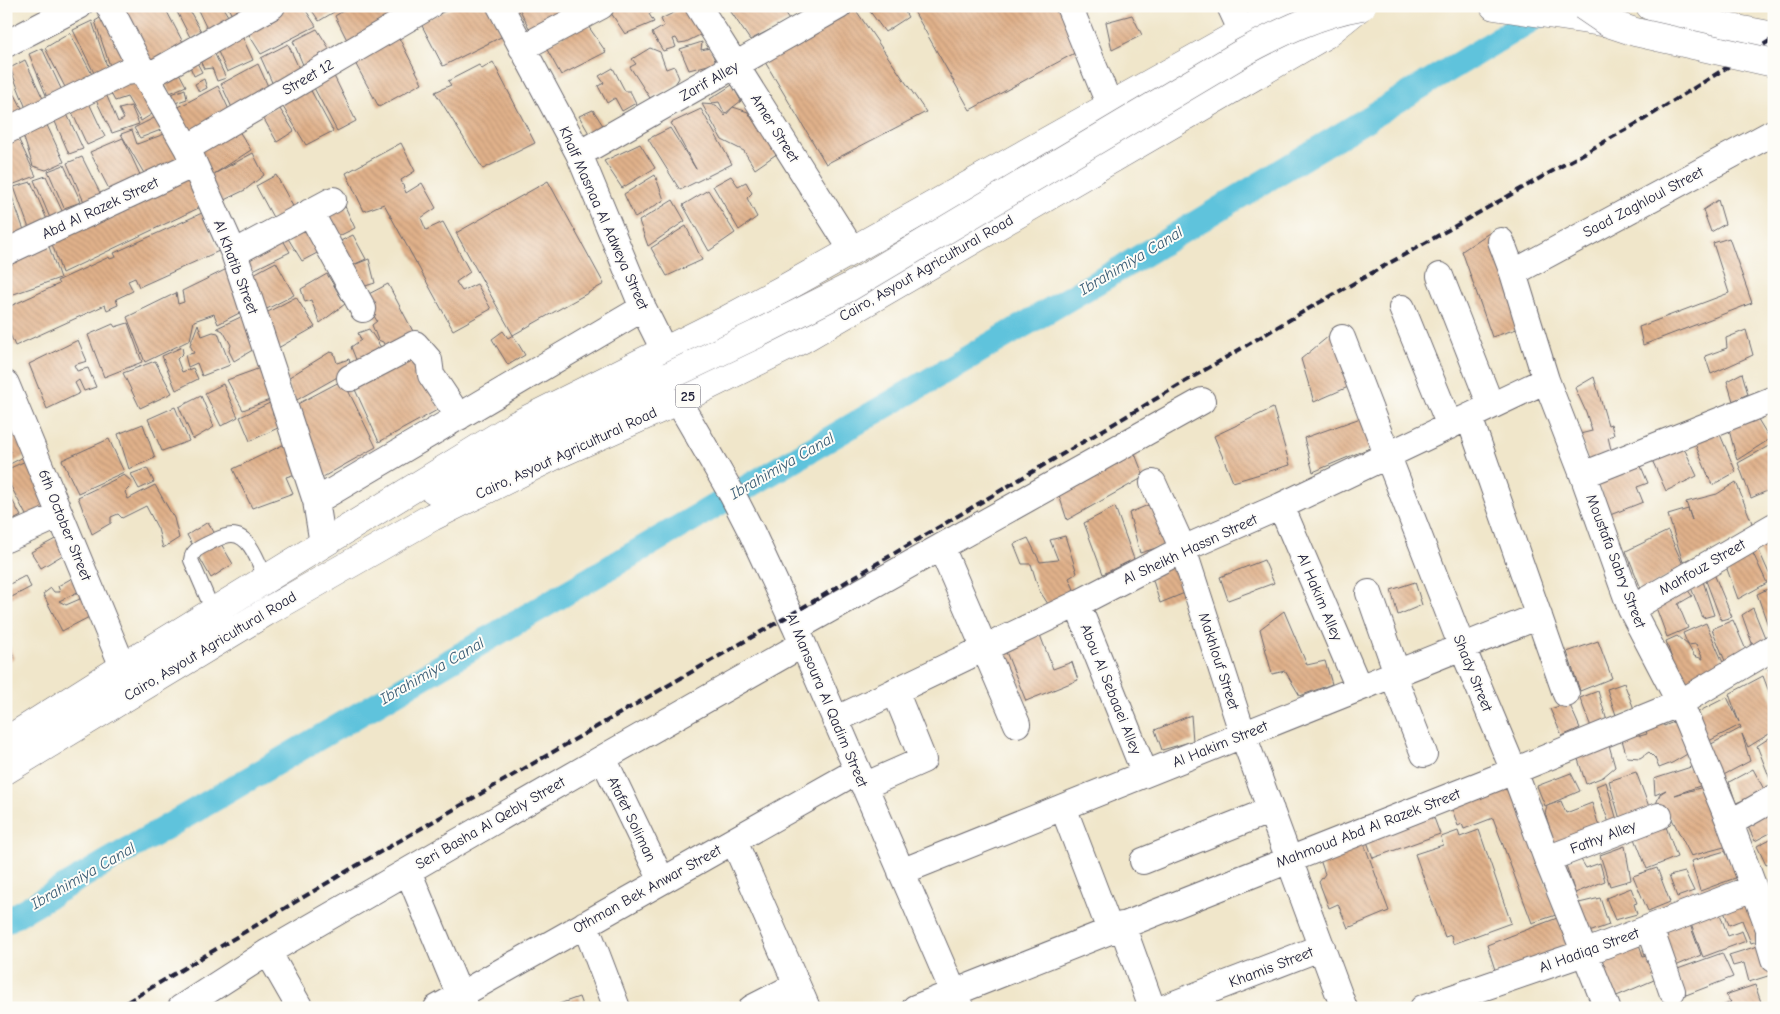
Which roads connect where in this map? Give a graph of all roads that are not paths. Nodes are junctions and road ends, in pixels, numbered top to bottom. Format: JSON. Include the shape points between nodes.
{"nodes":[{"id":1,"x":79,"y":6,"type":"edge"},
{"id":2,"x":109,"y":6,"type":"edge"},
{"id":3,"x":272,"y":6,"type":"edge"},
{"id":4,"x":429,"y":6,"type":"edge"},
{"id":5,"x":500,"y":6,"type":"edge"},
{"id":6,"x":601,"y":6,"type":"edge"},
{"id":7,"x":698,"y":6,"type":"edge"},
{"id":8,"x":839,"y":6,"type":"edge"},
{"id":9,"x":1069,"y":6,"type":"edge"},
{"id":10,"x":1230,"y":6,"type":"edge"},
{"id":11,"x":1288,"y":6,"type":"edge"},
{"id":12,"x":1362,"y":6,"type":"edge"},
{"id":13,"x":1494,"y":6,"type":"edge"},
{"id":14,"x":1583,"y":6,"type":"edge"},
{"id":15,"x":1650,"y":6,"type":"edge"},
{"id":16,"x":1608,"y":23,"type":"junction"},
{"id":17,"x":1242,"y":32,"type":"junction"},
{"id":18,"x":1774,"y":36,"type":"edge"},
{"id":19,"x":6,"y":44,"type":"edge"},
{"id":20,"x":522,"y":48,"type":"junction"},
{"id":21,"x":1774,"y":63,"type":"edge"},
{"id":22,"x":735,"y":66,"type":"junction"},
{"id":23,"x":142,"y":70,"type":"junction"},
{"id":24,"x":1110,"y":106,"type":"junction"},
{"id":25,"x":6,"y":131,"type":"edge"},
{"id":26,"x":1774,"y":132,"type":"edge"},
{"id":27,"x":579,"y":154,"type":"junction"},
{"id":28,"x":190,"y":156,"type":"junction"},
{"id":29,"x":333,"y":200,"type":"dead end"},
{"id":30,"x":310,"y":212,"type":"junction"},
{"id":31,"x":1502,"y":241,"type":"dead end"},
{"id":32,"x":852,"y":250,"type":"junction"},
{"id":33,"x":6,"y":252,"type":"edge"},
{"id":34,"x":234,"y":253,"type":"junction"},
{"id":35,"x":1513,"y":273,"type":"junction"},
{"id":36,"x":1440,"y":276,"type":"dead end"},
{"id":37,"x":642,"y":308,"type":"junction"},
{"id":38,"x":1402,"y":308,"type":"dead end"},
{"id":39,"x":363,"y":309,"type":"dead end"},
{"id":40,"x":1342,"y":338,"type":"dead end"},
{"id":41,"x":670,"y":376,"type":"junction"},
{"id":42,"x":350,"y":378,"type":"dead end"},
{"id":43,"x":1546,"y":380,"type":"junction"},
{"id":44,"x":6,"y":384,"type":"edge"},
{"id":45,"x":1774,"y":399,"type":"edge"},
{"id":46,"x":1202,"y":401,"type":"dead end"},
{"id":47,"x":1470,"y":416,"type":"junction"},
{"id":48,"x":459,"y":417,"type":"junction"},
{"id":49,"x":1387,"y":456,"type":"junction"},
{"id":50,"x":1583,"y":475,"type":"junction"},
{"id":51,"x":1153,"y":484,"type":"dead end"},
{"id":52,"x":316,"y":501,"type":"junction"},
{"id":53,"x":1282,"y":506,"type":"junction"},
{"id":54,"x":60,"y":515,"type":"junction"},
{"id":55,"x":1774,"y":526,"type":"edge"},
{"id":56,"x":6,"y":539,"type":"edge"},
{"id":57,"x":323,"y":544,"type":"junction"},
{"id":58,"x":941,"y":547,"type":"junction"},
{"id":59,"x":1183,"y":549,"type":"junction"},
{"id":60,"x":266,"y":579,"type":"junction"},
{"id":61,"x":1369,"y":593,"type":"dead end"},
{"id":62,"x":1077,"y":604,"type":"junction"},
{"id":63,"x":1631,"y":609,"type":"junction"},
{"id":64,"x":213,"y":611,"type":"junction"},
{"id":65,"x":1539,"y":616,"type":"junction"},
{"id":66,"x":799,"y":636,"type":"junction"},
{"id":67,"x":1462,"y":647,"type":"junction"},
{"id":68,"x":1774,"y":647,"type":"edge"},
{"id":69,"x":984,"y":649,"type":"junction"},
{"id":70,"x":123,"y":666,"type":"junction"},
{"id":71,"x":1395,"y":674,"type":"junction"},
{"id":72,"x":1359,"y":688,"type":"junction"},
{"id":73,"x":895,"y":691,"type":"junction"},
{"id":74,"x":1566,"y":694,"type":"dead end"},
{"id":75,"x":1680,"y":702,"type":"junction"},
{"id":76,"x":835,"y":720,"type":"junction"},
{"id":77,"x":1017,"y":724,"type":"dead end"},
{"id":78,"x":1243,"y":735,"type":"junction"},
{"id":79,"x":6,"y":741,"type":"edge"},
{"id":80,"x":1424,"y":754,"type":"dead end"},
{"id":81,"x":603,"y":758,"type":"junction"},
{"id":82,"x":6,"y":770,"type":"edge"},
{"id":83,"x":1514,"y":770,"type":"junction"},
{"id":84,"x":1145,"y":774,"type":"junction"},
{"id":85,"x":861,"y":779,"type":"junction"},
{"id":86,"x":1774,"y":798,"type":"edge"},
{"id":87,"x":1063,"y":807,"type":"junction"},
{"id":88,"x":1271,"y":810,"type":"junction"},
{"id":89,"x":1659,"y":816,"type":"dead end"},
{"id":90,"x":1730,"y":823,"type":"junction"},
{"id":91,"x":734,"y":841,"type":"junction"},
{"id":92,"x":1289,"y":859,"type":"junction"},
{"id":93,"x":1547,"y":859,"type":"junction"},
{"id":94,"x":1143,"y":861,"type":"dead end"},
{"id":95,"x":408,"y":871,"type":"junction"},
{"id":96,"x":901,"y":872,"type":"junction"},
{"id":97,"x":662,"y":881,"type":"junction"},
{"id":98,"x":1762,"y":893,"type":"edge"},
{"id":99,"x":585,"y":924,"type":"junction"},
{"id":100,"x":1116,"y":928,"type":"junction"},
{"id":101,"x":1650,"y":928,"type":"junction"},
{"id":102,"x":1771,"y":929,"type":"edge"},
{"id":103,"x":1322,"y":947,"type":"junction"},
{"id":104,"x":268,"y":952,"type":"junction"},
{"id":105,"x":1584,"y":953,"type":"junction"},
{"id":106,"x":1774,"y":959,"type":"edge"},
{"id":107,"x":1672,"y":991,"type":"dead end"},
{"id":108,"x":802,"y":996,"type":"edge"},
{"id":109,"x":957,"y":1000,"type":"edge"},
{"id":110,"x":462,"y":1001,"type":"edge"},
{"id":111,"x":185,"y":1007,"type":"edge"},
{"id":112,"x":300,"y":1008,"type":"edge"},
{"id":113,"x":437,"y":1008,"type":"edge"},
{"id":114,"x":617,"y":1008,"type":"edge"},
{"id":115,"x":752,"y":1008,"type":"edge"},
{"id":116,"x":915,"y":1008,"type":"edge"},
{"id":117,"x":1152,"y":1008,"type":"edge"},
{"id":118,"x":1164,"y":1008,"type":"edge"},
{"id":119,"x":1344,"y":1008,"type":"edge"},
{"id":120,"x":1424,"y":1008,"type":"edge"},
{"id":121,"x":1607,"y":1008,"type":"edge"}],
"edges":[{"from":1,"to":19,"type":"street"},
{"from":2,"to":23,"type":"street","name":"Al Khatib Street"},
{"from":3,"to":23,"type":"street","via":[[156,72]]},
{"from":4,"to":28,"type":"street","name":"Street 12"},
{"from":5,"to":20,"type":"street","name":"Khalf Masnaa Al Adweya Street"},
{"from":6,"to":20,"type":"street"},
{"from":7,"to":22,"type":"street","name":"Amer Street"},
{"from":8,"to":22,"type":"street","name":"Zarif Alley"},
{"from":9,"to":24,"type":"street"},
{"from":10,"to":17,"type":"street"},
{"from":11,"to":17,"type":"main road","name":"Cairo, Asyout Agricultural Road","number":"25"},
{"from":12,"to":41,"type":"main road","bridge":true,"via":[[1315,18],[1279,33],[848,288]]},
{"from":13,"to":16,"type":"main road"},
{"from":14,"to":16,"type":"main road","bridge":true},
{"from":15,"to":18,"type":"main road","via":[[1700,21]]},
{"from":16,"to":21,"type":"main road","bridge":true,"via":[[1634,32]]},
{"from":17,"to":24,"type":"main road","name":"Cairo, Asyout Agricultural Road","number":"25"},
{"from":20,"to":27,"type":"street","name":"Khalf Masnaa Al Adweya Street"},
{"from":22,"to":27,"type":"street","name":"Zarif Alley"},
{"from":22,"to":32,"type":"street","name":"Amer Street"},
{"from":23,"to":25,"type":"street","via":[[125,72]]},
{"from":23,"to":28,"type":"street","name":"Al Khatib Street"},
{"from":24,"to":32,"type":"main road","name":"Cairo, Asyout Agricultural Road","number":"25"},
{"from":26,"to":35,"type":"street","name":"Saad Zaghloul Street"},
{"from":27,"to":37,"type":"street","name":"Khalf Masnaa Al Adweya Street"},
{"from":28,"to":33,"type":"street","name":"Abd Al Razek Street"},
{"from":28,"to":34,"type":"street","name":"Al Khatib Street"},
{"from":29,"to":30,"type":"street"},
{"from":30,"to":34,"type":"street"},
{"from":30,"to":39,"type":"street"},
{"from":31,"to":35,"type":"street","name":"Moustafa Sabry Street"},
{"from":32,"to":41,"type":"main road","name":"Cairo, Asyout Agricultural Road","number":"25","via":[[735,315]]},
{"from":34,"to":52,"type":"street","name":"Al Khatib Street"},
{"from":35,"to":43,"type":"street","name":"Moustafa Sabry Street"},
{"from":36,"to":47,"type":"street"},
{"from":37,"to":41,"type":"street","name":"Khalf Masnaa Al Adweya Street"},
{"from":37,"to":48,"type":"street"},
{"from":38,"to":47,"type":"street"},
{"from":40,"to":49,"type":"street","name":"Shady Street"},
{"from":41,"to":57,"type":"main road","name":"Cairo, Asyout Agricultural Road","via":[[448,486],[404,492]]},
{"from":41,"to":66,"type":"street","name":"Al Mansoura Al Qadim Street","via":[[697,436],[733,496]]},
{"from":41,"to":82,"type":"main road","name":"Cairo, Asyout Agricultural Road","number":"25","via":[[554,456],[432,517],[266,612]]},
{"from":42,"to":48,"type":"street","via":[[415,344],[429,360],[431,375]]},
{"from":43,"to":47,"type":"street","name":"Al Sheikh Hassn Street"},
{"from":43,"to":50,"type":"street","name":"Moustafa Sabry Street"},
{"from":44,"to":54,"type":"street","name":"6th October Street"},
{"from":45,"to":50,"type":"street"},
{"from":46,"to":58,"type":"street","name":"Seri Basha Al Qebly Street"},
{"from":47,"to":49,"type":"street","name":"Al Sheikh Hassn Street"},
{"from":47,"to":65,"type":"street"},
{"from":48,"to":52,"type":"street"},
{"from":49,"to":53,"type":"street","name":"Al Sheikh Hassn Street"},
{"from":49,"to":67,"type":"street","name":"Shady Street"},
{"from":50,"to":63,"type":"street","name":"Moustafa Sabry Street"},
{"from":51,"to":59,"type":"street","name":"Makhlouf Street"},
{"from":52,"to":57,"type":"street","name":"Al Khatib Street"},
{"from":53,"to":59,"type":"street","name":"Al Sheikh Hassn Street"},
{"from":53,"to":72,"type":"street","name":"Al Hakim Alley"},
{"from":54,"to":56,"type":"street"},
{"from":54,"to":70,"type":"street","name":"6th October Street"},
{"from":55,"to":63,"type":"street","name":"Mahfouz Street"},
{"from":57,"to":60,"type":"main road","name":"Cairo, Asyout Agricultural Road"},
{"from":58,"to":66,"type":"street","name":"Seri Basha Al Qebly Street"},
{"from":58,"to":69,"type":"street"},
{"from":59,"to":62,"type":"street","name":"Al Sheikh Hassn Street"},
{"from":59,"to":78,"type":"street","name":"Makhlouf Street"},
{"from":60,"to":64,"type":"main road","name":"Cairo, Asyout Agricultural Road"},
{"from":60,"to":64,"type":"lane","via":[[248,542],[240,537],[225,536],[198,548],[191,560]]},
{"from":61,"to":71,"type":"street"},
{"from":62,"to":69,"type":"street","name":"Al Sheikh Hassn Street"},
{"from":62,"to":84,"type":"street","name":"Abou Al Sebaaei Alley"},
{"from":63,"to":75,"type":"street","name":"Moustafa Sabry Street"},
{"from":64,"to":70,"type":"main road","name":"Cairo, Asyout Agricultural Road"},
{"from":65,"to":67,"type":"street","name":"Al Hakim Street"},
{"from":65,"to":74,"type":"street"},
{"from":66,"to":76,"type":"street","name":"Al Mansoura Al Qadim Street"},
{"from":66,"to":81,"type":"street","name":"Seri Basha Al Qebly Street"},
{"from":67,"to":71,"type":"street","name":"Al Hakim Street"},
{"from":67,"to":83,"type":"street","name":"Shady Street"},
{"from":68,"to":75,"type":"street","name":"Mahmoud Abd Al Razek Street"},
{"from":69,"to":73,"type":"street","name":"Al Sheikh Hassn Street"},
{"from":69,"to":77,"type":"street"},
{"from":70,"to":79,"type":"main road","name":"Cairo, Asyout Agricultural Road"},
{"from":71,"to":72,"type":"street","name":"Al Hakim Street"},
{"from":71,"to":80,"type":"street"},
{"from":72,"to":78,"type":"street","name":"Al Hakim Street"},
{"from":73,"to":76,"type":"street","name":"Al Sheikh Hassn Street"},
{"from":73,"to":85,"type":"street","name":"Othman Bek Anwar Street","via":[[923,760]]},
{"from":75,"to":83,"type":"street","name":"Mahmoud Abd Al Razek Street"},
{"from":75,"to":90,"type":"street","name":"Moustafa Sabry Street"},
{"from":76,"to":85,"type":"street","name":"Al Mansoura Al Qadim Street"},
{"from":78,"to":84,"type":"street","name":"Al Hakim Street"},
{"from":78,"to":88,"type":"street","name":"Makhlouf Street"},
{"from":81,"to":95,"type":"street","name":"Seri Basha Al Qebly Street"},
{"from":81,"to":97,"type":"street","name":"Atafet Soliman"},
{"from":83,"to":92,"type":"street","name":"Mahmoud Abd Al Razek Street"},
{"from":83,"to":93,"type":"street","name":"Shady Street"},
{"from":84,"to":87,"type":"street","name":"Al Hakim Street"},
{"from":85,"to":91,"type":"street","name":"Othman Bek Anwar Street"},
{"from":85,"to":96,"type":"street","name":"Al Mansoura Al Qadim Street"},
{"from":86,"to":90,"type":"street"},
{"from":87,"to":96,"type":"street","name":"Al Hakim Street"},
{"from":87,"to":100,"type":"street"},
{"from":88,"to":92,"type":"street","name":"Makhlouf Street"},
{"from":88,"to":94,"type":"street"},
{"from":89,"to":93,"type":"street","name":"Fathy Alley"},
{"from":90,"to":98,"type":"street","name":"Moustafa Sabry Street"},
{"from":91,"to":97,"type":"street","name":"Othman Bek Anwar Street"},
{"from":91,"to":108,"type":"street"},
{"from":92,"to":100,"type":"street","name":"Mahmoud Abd Al Razek Street"},
{"from":92,"to":103,"type":"street","name":"Makhlouf Street"},
{"from":93,"to":105,"type":"street","name":"Shady Street"},
{"from":95,"to":104,"type":"street","name":"Seri Basha Al Qebly Street"},
{"from":95,"to":110,"type":"street"},
{"from":96,"to":109,"type":"street","name":"Al Mansoura Al Qadim Street"},
{"from":97,"to":99,"type":"street","name":"Othman Bek Anwar Street"},
{"from":98,"to":101,"type":"street","name":"Al Hadiqa Street"},
{"from":98,"to":102,"type":"street","name":"Moustafa Sabry Street"},
{"from":99,"to":110,"type":"street","name":"Othman Bek Anwar Street"},
{"from":99,"to":114,"type":"street"},
{"from":100,"to":109,"type":"street","name":"Mahmoud Abd Al Razek Street"},
{"from":100,"to":117,"type":"street"},
{"from":101,"to":105,"type":"street","name":"Al Hadiqa Street"},
{"from":101,"to":107,"type":"street"},
{"from":102,"to":106,"type":"street","name":"Moustafa Sabry Street","via":[[1769,942]]},
{"from":103,"to":118,"type":"street","name":"Khamis Street"},
{"from":103,"to":119,"type":"street","name":"Makhlouf Street"},
{"from":104,"to":111,"type":"street","name":"Seri Basha Al Qebly Street"},
{"from":104,"to":112,"type":"street"},
{"from":105,"to":120,"type":"street","name":"Al Hadiqa Street"},
{"from":105,"to":121,"type":"street","name":"Shady Street"},
{"from":108,"to":115,"type":"street"},
{"from":109,"to":116,"type":"street","name":"Mahmoud Abd Al Razek Street"},
{"from":110,"to":113,"type":"street","name":"Othman Bek Anwar Street"}]}
